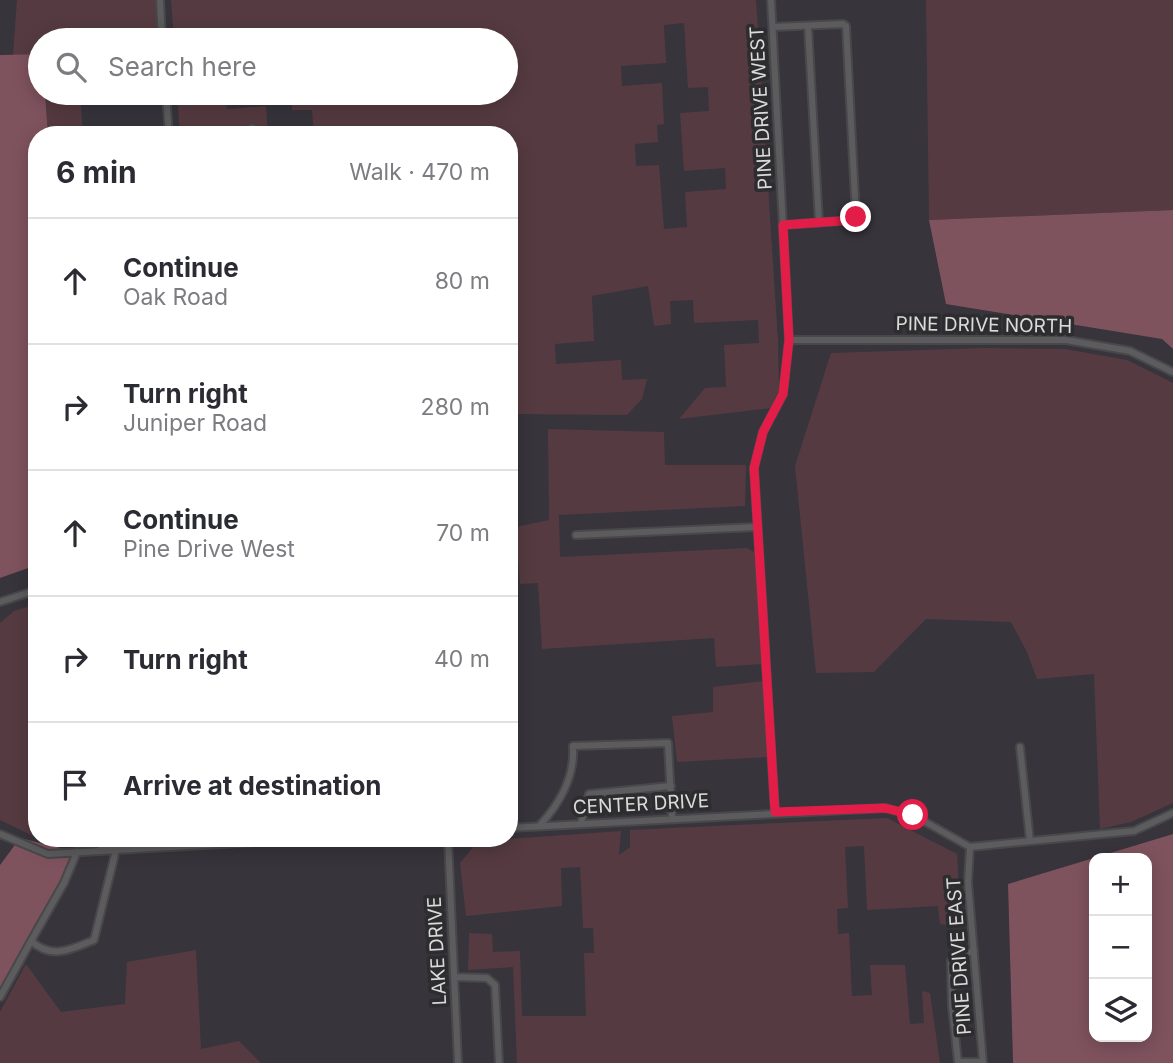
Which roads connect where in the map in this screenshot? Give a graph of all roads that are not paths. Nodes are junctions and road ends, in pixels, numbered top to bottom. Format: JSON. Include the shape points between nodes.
{"nodes":[{"id":1,"x":160,"y":0,"type":"edge"},
{"id":2,"x":771,"y":0,"type":"edge"},
{"id":3,"x":808,"y":26,"type":"junction"},
{"id":4,"x":773,"y":27,"type":"junction"},
{"id":5,"x":161,"y":28,"type":"edge"},
{"id":6,"x":167,"y":105,"type":"edge"},
{"id":7,"x":168,"y":126,"type":"edge"},
{"id":8,"x":819,"y":223,"type":"junction"},
{"id":9,"x":783,"y":225,"type":"junction"},
{"id":10,"x":789,"y":340,"type":"junction"},
{"id":11,"x":1173,"y":372,"type":"edge"},
{"id":12,"x":757,"y":527,"type":"junction"},
{"id":13,"x":576,"y":535,"type":"dead end"},
{"id":14,"x":28,"y":593,"type":"edge"},
{"id":15,"x":0,"y":602,"type":"edge"},
{"id":16,"x":1020,"y":747,"type":"dead end"},
{"id":17,"x":671,"y":786,"type":"junction"},
{"id":18,"x":775,"y":812,"type":"junction"},
{"id":19,"x":1173,"y":813,"type":"edge"},
{"id":20,"x":672,"y":818,"type":"junction"},
{"id":21,"x":581,"y":824,"type":"junction"},
{"id":22,"x":538,"y":826,"type":"junction"},
{"id":23,"x":518,"y":827,"type":"edge"},
{"id":24,"x":0,"y":834,"type":"edge"},
{"id":25,"x":1030,"y":842,"type":"junction"},
{"id":26,"x":28,"y":846,"type":"edge"},
{"id":27,"x":31,"y":847,"type":"edge"},
{"id":28,"x":115,"y":847,"type":"joint"},
{"id":29,"x":448,"y":847,"type":"edge"},
{"id":30,"x":970,"y":847,"type":"junction"},
{"id":31,"x":77,"y":852,"type":"junction"},
{"id":32,"x":31,"y":942,"type":"junction"},
{"id":33,"x":974,"y":951,"type":"junction"},
{"id":34,"x":454,"y":977,"type":"junction"},
{"id":35,"x":0,"y":997,"type":"edge"},
{"id":36,"x":983,"y":1062,"type":"edge"},
{"id":37,"x":458,"y":1063,"type":"edge"},
{"id":38,"x":499,"y":1063,"type":"edge"}],
"edges":[{"from":1,"to":5,"type":"lane"},
{"from":2,"to":4,"type":"lane","name":"PINE DRIVE WEST"},
{"from":3,"to":4,"type":"lane"},
{"from":3,"to":8,"type":"lane"},
{"from":3,"to":8,"type":"lane","via":[[846,26],[856,217]]},
{"from":4,"to":9,"type":"lane","name":"PINE DRIVE WEST"},
{"from":6,"to":7,"type":"lane"},
{"from":8,"to":9,"type":"lane"},
{"from":9,"to":10,"type":"lane","name":"PINE DRIVE WEST"},
{"from":10,"to":11,"type":"lane","name":"PINE DRIVE NORTH","via":[[1066,340],[1130,351]]},
{"from":10,"to":12,"type":"lane","name":"PINE DRIVE WEST","via":[[783,394],[763,432],[754,468]]},
{"from":12,"to":13,"type":"lane"},
{"from":12,"to":18,"type":"lane","name":"PINE DRIVE WEST"},
{"from":14,"to":15,"type":"lane"},
{"from":16,"to":25,"type":"lane"},
{"from":17,"to":20,"type":"lane"},
{"from":17,"to":21,"type":"lane","via":[[589,794]]},
{"from":17,"to":22,"type":"lane","via":[[668,743],[573,746],[561,798]]},
{"from":18,"to":20,"type":"lane","name":"CENTER DRIVE"},
{"from":18,"to":30,"type":"lane","name":"CENTER DRIVE","via":[[885,808],[913,815]]},
{"from":19,"to":25,"type":"lane","via":[[1134,831]]},
{"from":20,"to":21,"type":"lane","name":"CENTER DRIVE"},
{"from":21,"to":22,"type":"lane","name":"CENTER DRIVE"},
{"from":22,"to":23,"type":"lane","name":"CENTER DRIVE"},
{"from":24,"to":26,"type":"lane"},
{"from":25,"to":30,"type":"lane"},
{"from":27,"to":31,"type":"lane","via":[[48,854]]},
{"from":28,"to":31,"type":"lane"},
{"from":28,"to":32,"type":"lane","via":[[94,940],[59,953]]},
{"from":29,"to":34,"type":"lane","name":"LAKE DRIVE"},
{"from":30,"to":33,"type":"lane","name":"PINE DRIVE EAST"},
{"from":31,"to":32,"type":"lane"},
{"from":32,"to":35,"type":"lane"},
{"from":33,"to":36,"type":"lane","name":"PINE DRIVE EAST"},
{"from":33,"to":36,"type":"lane","via":[[951,961],[952,1006],[958,1062]]},
{"from":34,"to":37,"type":"lane","name":"LAKE DRIVE"},
{"from":34,"to":38,"type":"lane","via":[[487,978],[495,985]]}]}
